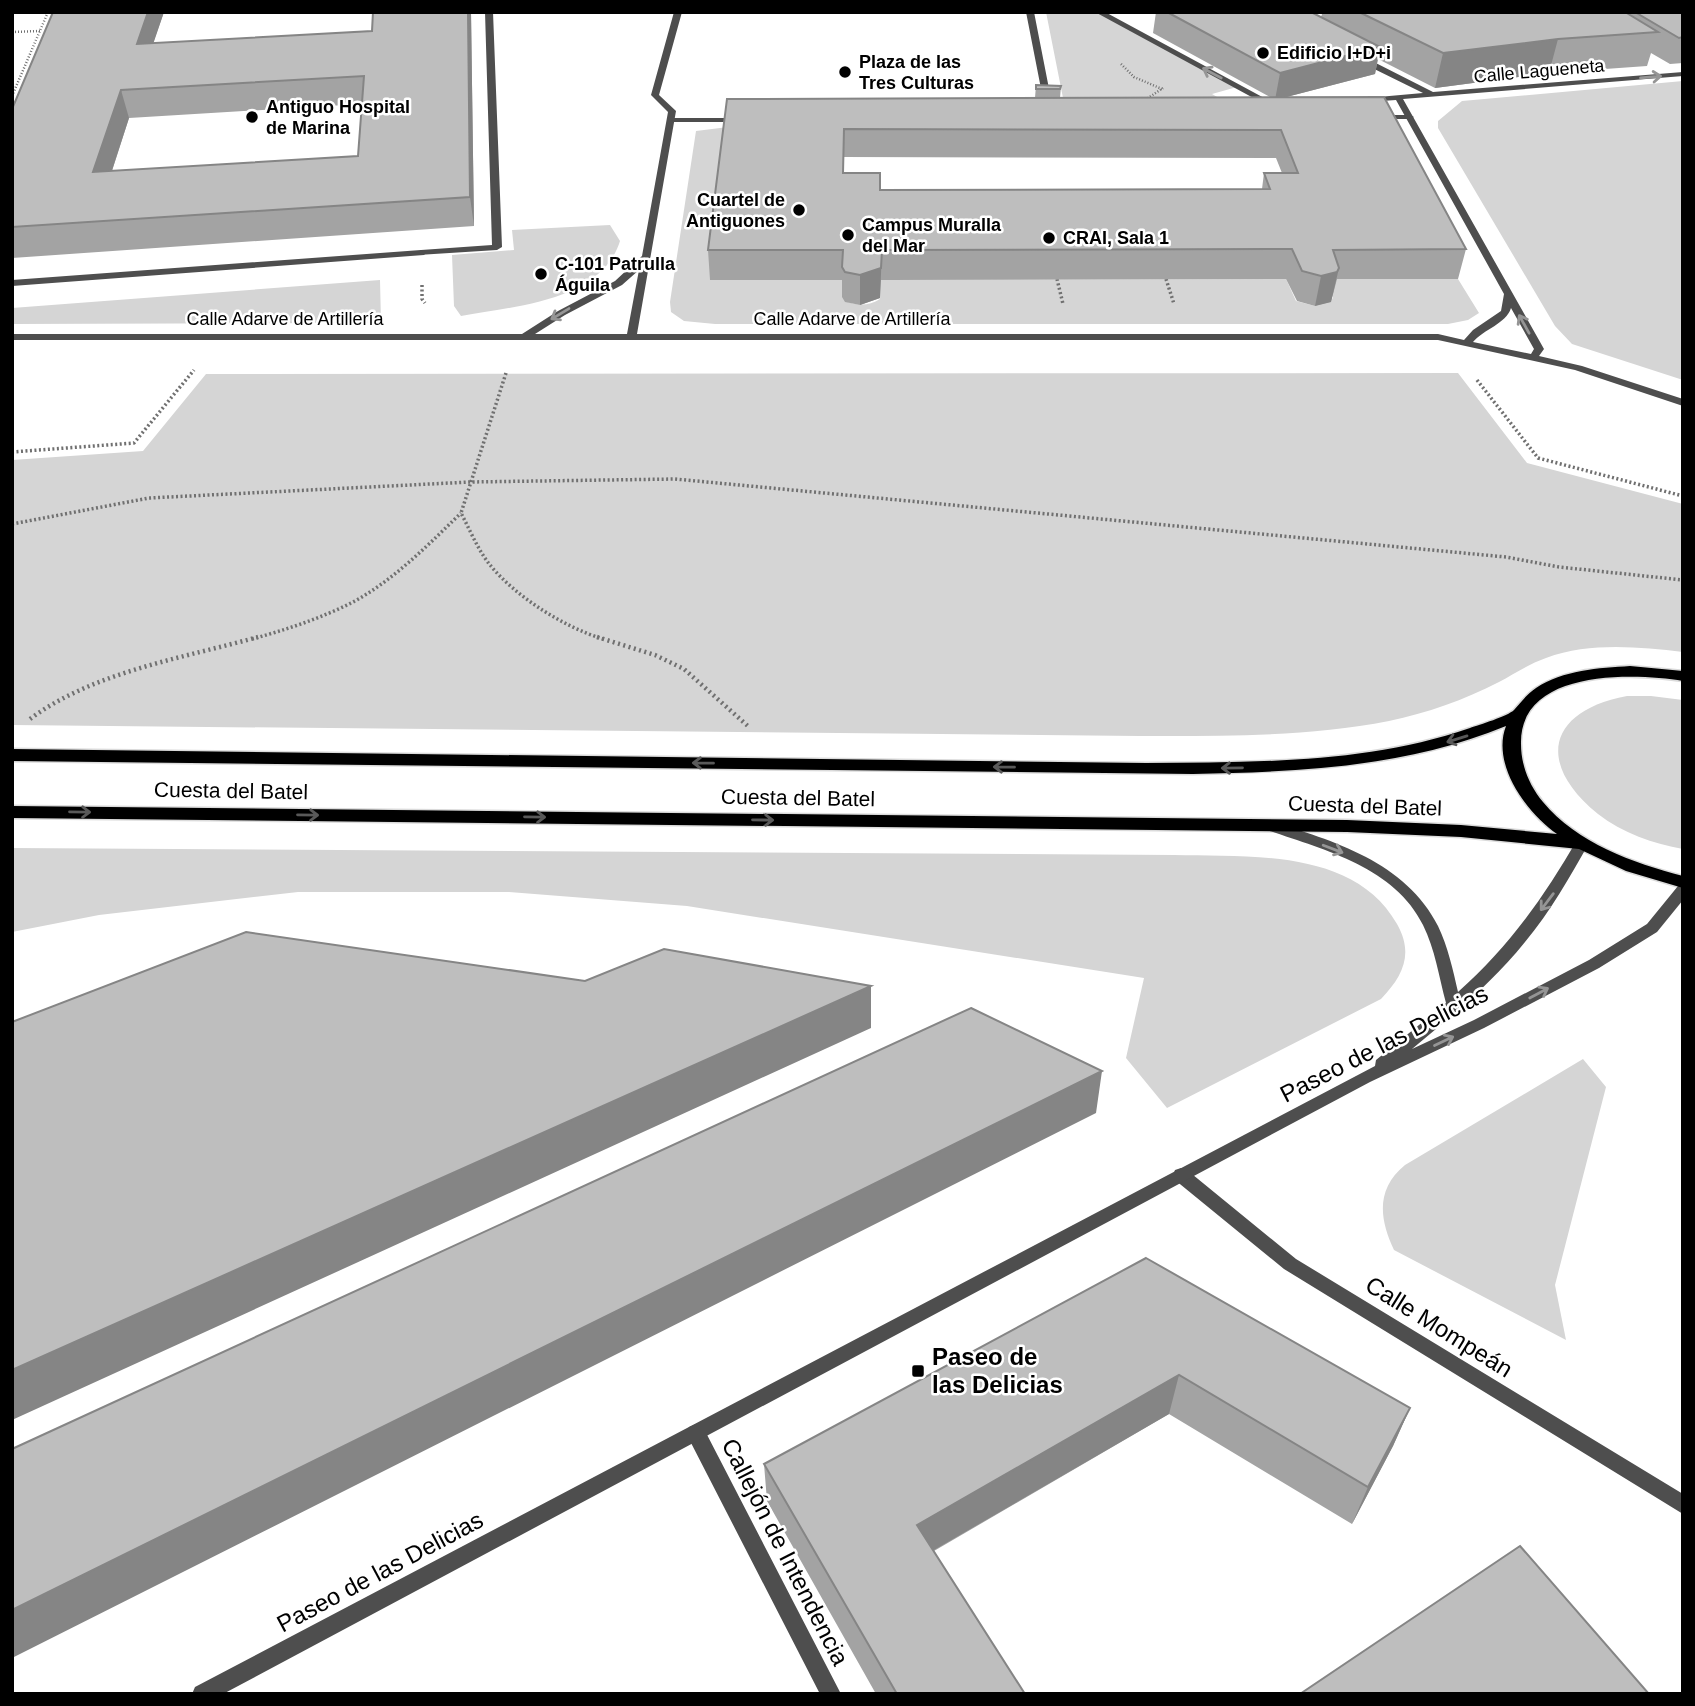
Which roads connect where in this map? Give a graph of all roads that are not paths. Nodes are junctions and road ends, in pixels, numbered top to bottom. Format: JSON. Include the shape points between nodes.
{"nodes":[{"id":1,"x":489,"y":12,"type":"edge"},
{"id":2,"x":678,"y":12,"type":"edge"},
{"id":3,"x":1031,"y":12,"type":"edge"},
{"id":4,"x":1099,"y":12,"type":"edge"},
{"id":5,"x":1148,"y":29,"type":"dead end"},
{"id":6,"x":1136,"y":32,"type":"junction"},
{"id":7,"x":1355,"y":56,"type":"edge"},
{"id":8,"x":1683,"y":74,"type":"edge"},
{"id":9,"x":1436,"y":97,"type":"junction"},
{"id":10,"x":1399,"y":99,"type":"junction"},
{"id":11,"x":1361,"y":101,"type":"edge"},
{"id":12,"x":1284,"y":105,"type":"edge"},
{"id":13,"x":1373,"y":117,"type":"edge"},
{"id":14,"x":1410,"y":117,"type":"junction"},
{"id":15,"x":1051,"y":118,"type":"edge"},
{"id":16,"x":670,"y":120,"type":"junction"},
{"id":17,"x":752,"y":120,"type":"edge"},
{"id":18,"x":648,"y":244,"type":"junction"},
{"id":19,"x":12,"y":283,"type":"edge"},
{"id":20,"x":1506,"y":290,"type":"junction"},
{"id":21,"x":12,"y":337,"type":"edge"},
{"id":22,"x":524,"y":337,"type":"junction"},
{"id":23,"x":632,"y":337,"type":"junction"},
{"id":24,"x":1468,"y":342,"type":"junction"},
{"id":25,"x":1534,"y":357,"type":"junction"},
{"id":26,"x":1683,"y":403,"type":"edge"},
{"id":27,"x":1683,"y":676,"type":"edge"},
{"id":28,"x":1520,"y":714,"type":"junction"},
{"id":29,"x":12,"y":755,"type":"edge"},
{"id":30,"x":12,"y":812,"type":"edge"},
{"id":31,"x":1269,"y":826,"type":"junction"},
{"id":32,"x":1582,"y":843,"type":"junction"},
{"id":33,"x":1683,"y":882,"type":"edge"},
{"id":34,"x":1683,"y":890,"type":"edge"},
{"id":35,"x":1454,"y":1005,"type":"junction"},
{"id":36,"x":1364,"y":1078,"type":"junction"},
{"id":37,"x":1181,"y":1175,"type":"junction"},
{"id":38,"x":696,"y":1433,"type":"junction"},
{"id":39,"x":1683,"y":1506,"type":"edge"},
{"id":40,"x":202,"y":1694,"type":"edge"},
{"id":41,"x":831,"y":1694,"type":"edge"}],
"edges":[{"from":1,"to":19,"type":"street","via":[[497,247]]},
{"from":2,"to":16,"type":"street","via":[[655,95],[672,111]]},
{"from":3,"to":15,"type":"street"},
{"from":4,"to":6,"type":"street"},
{"from":5,"to":6,"type":"street"},
{"from":12,"to":6,"type":"street","one_way":true,"via":[[1272,105]]},
{"from":7,"to":9,"type":"street"},
{"from":9,"to":8,"type":"street","name":"Calle Lagueneta","one_way":true},
{"from":9,"to":10,"type":"street","name":"Calle Lagueneta"},
{"from":10,"to":11,"type":"street","name":"Calle Lagueneta"},
{"from":10,"to":14,"type":"street"},
{"from":13,"to":14,"type":"street"},
{"from":14,"to":20,"type":"street"},
{"from":16,"to":17,"type":"street"},
{"from":16,"to":18,"type":"street"},
{"from":18,"to":22,"type":"street","one_way":true,"via":[[625,279]]},
{"from":18,"to":23,"type":"street"},
{"from":20,"to":24,"type":"street","via":[[1506,312],[1477,329]]},
{"from":25,"to":20,"type":"street","one_way":true,"via":[[1539,349]]},
{"from":21,"to":22,"type":"street","name":"Calle Adarve de Artillería"},
{"from":22,"to":23,"type":"street","name":"Calle Adarve de Artillería"},
{"from":23,"to":24,"type":"street","name":"Calle Adarve de Artillería","via":[[1438,337]]},
{"from":24,"to":25,"type":"street","name":"Calle Adarve de Artillería"},
{"from":25,"to":26,"type":"street","name":"Calle Adarve de Artillería"},
{"from":27,"to":28,"type":"main road","via":[[1648,671],[1591,673],[1546,688]]},
{"from":28,"to":29,"type":"main road","name":"Cuesta del Batel","one_way":true,"via":[[1413,751],[1260,767]]},
{"from":28,"to":32,"type":"main road","via":[[1511,744],[1519,777],[1544,812]]},
{"from":30,"to":31,"type":"main road","name":"Cuesta del Batel","one_way":true},
{"from":31,"to":32,"type":"main road","name":"Cuesta del Batel","via":[[1407,828]]},
{"from":31,"to":35,"type":"street","one_way":true,"via":[[1352,856],[1408,893],[1434,935]]},
{"from":32,"to":33,"type":"main road","via":[[1631,868]]},
{"from":32,"to":35,"type":"street","name":"Paseo de las Delicias","one_way":true,"via":[[1556,890],[1510,951]]},
{"from":36,"to":34,"type":"street","name":"Paseo de las Delicias","one_way":true,"via":[[1594,964],[1652,928]]},
{"from":35,"to":36,"type":"street","name":"Paseo de las Delicias"},
{"from":36,"to":37,"type":"street","name":"Paseo de las Delicias"},
{"from":37,"to":38,"type":"street","name":"Paseo de las Delicias"},
{"from":37,"to":39,"type":"street","name":"Calle Mompeán","via":[[1290,1264]]},
{"from":38,"to":40,"type":"street","name":"Paseo de las Delicias"},
{"from":38,"to":41,"type":"street","name":"Callejón de Intendencia"}]}
